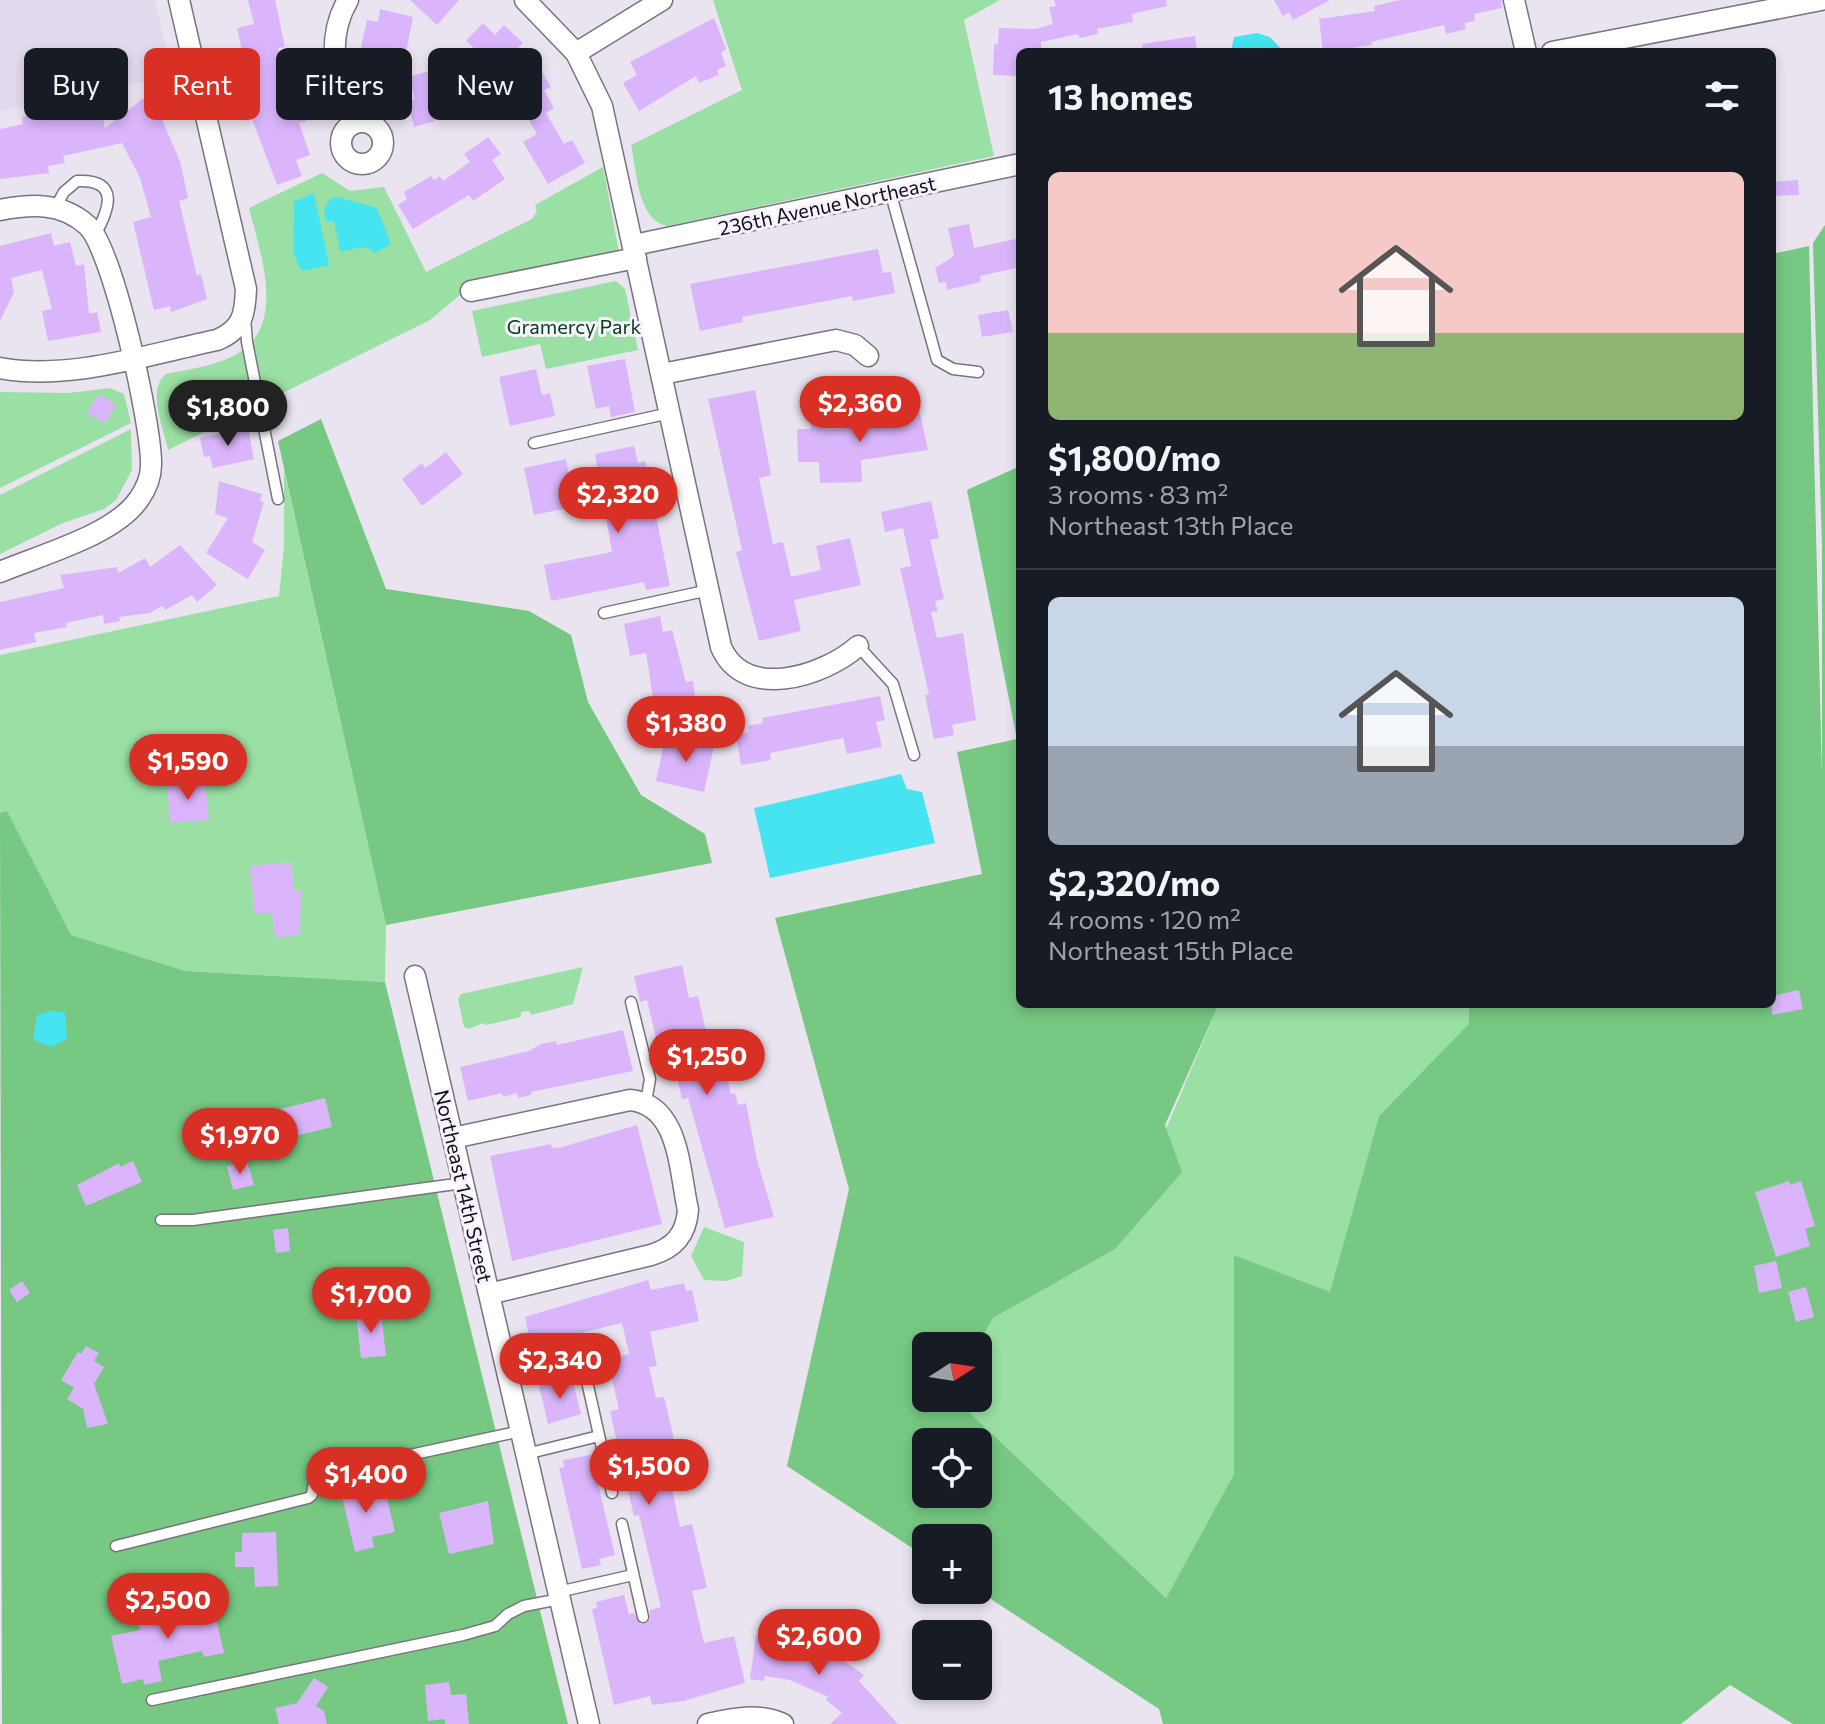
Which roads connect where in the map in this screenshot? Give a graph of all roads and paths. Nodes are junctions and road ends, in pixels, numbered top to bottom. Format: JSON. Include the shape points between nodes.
{"nodes":[{"id":1,"x":179,"y":0,"type":"edge"},
{"id":2,"x":348,"y":0,"type":"edge"},
{"id":3,"x":525,"y":0,"type":"edge"},
{"id":4,"x":662,"y":0,"type":"edge"},
{"id":5,"x":1514,"y":0,"type":"edge"},
{"id":6,"x":1821,"y":0,"type":"edge"},
{"id":7,"x":1525,"y":48,"type":"edge"},
{"id":8,"x":1573,"y":48,"type":"edge"},
{"id":9,"x":576,"y":53,"type":"junction"},
{"id":10,"x":353,"y":123,"type":"dead end"},
{"id":11,"x":1016,"y":165,"type":"edge"},
{"id":12,"x":890,"y":191,"type":"junction"},
{"id":13,"x":55,"y":208,"type":"junction"},
{"id":14,"x":0,"y":210,"type":"edge"},
{"id":15,"x":95,"y":235,"type":"junction"},
{"id":16,"x":635,"y":252,"type":"junction"},
{"id":17,"x":471,"y":291,"type":"dead end"},
{"id":18,"x":245,"y":316,"type":"junction"},
{"id":19,"x":868,"y":356,"type":"dead end"},
{"id":20,"x":132,"y":358,"type":"junction"},
{"id":21,"x":0,"y":368,"type":"edge"},
{"id":22,"x":978,"y":372,"type":"dead end"},
{"id":23,"x":662,"y":374,"type":"junction"},
{"id":24,"x":670,"y":413,"type":"junction"},
{"id":25,"x":534,"y":443,"type":"dead end"},
{"id":26,"x":278,"y":499,"type":"dead end"},
{"id":27,"x":0,"y":572,"type":"edge"},
{"id":28,"x":709,"y":590,"type":"junction"},
{"id":29,"x":604,"y":613,"type":"dead end"},
{"id":30,"x":858,"y":646,"type":"joint"},
{"id":31,"x":914,"y":755,"type":"dead end"},
{"id":32,"x":415,"y":976,"type":"dead end"},
{"id":33,"x":631,"y":1002,"type":"dead end"},
{"id":34,"x":646,"y":1102,"type":"junction"},
{"id":35,"x":453,"y":1138,"type":"junction"},
{"id":36,"x":463,"y":1183,"type":"junction"},
{"id":37,"x":161,"y":1220,"type":"dead end"},
{"id":38,"x":489,"y":1294,"type":"junction"},
{"id":39,"x":586,"y":1377,"type":"dead end"},
{"id":40,"x":521,"y":1431,"type":"junction"},
{"id":41,"x":599,"y":1436,"type":"junction"},
{"id":42,"x":526,"y":1454,"type":"junction"},
{"id":43,"x":612,"y":1493,"type":"dead end"},
{"id":44,"x":622,"y":1524,"type":"dead end"},
{"id":45,"x":116,"y":1546,"type":"dead end"},
{"id":46,"x":633,"y":1575,"type":"junction"},
{"id":47,"x":559,"y":1596,"type":"junction"},
{"id":48,"x":643,"y":1617,"type":"dead end"},
{"id":49,"x":152,"y":1700,"type":"dead end"},
{"id":50,"x":778,"y":1722,"type":"edge"},
{"id":51,"x":589,"y":1724,"type":"edge"},
{"id":52,"x":708,"y":1724,"type":"edge"}],
"edges":[{"from":1,"to":18,"type":"street","via":[[246,289]]},
{"from":2,"to":10,"type":"street","via":[[338,16],[333,50]]},
{"from":3,"to":9,"type":"street"},
{"from":4,"to":9,"type":"street"},
{"from":5,"to":7,"type":"street"},
{"from":6,"to":8,"type":"street"},
{"from":9,"to":16,"type":"street","via":[[602,106]]},
{"from":11,"to":12,"type":"street","name":"236th Avenue Northeast"},
{"from":12,"to":16,"type":"street","name":"236th Avenue Northeast"},
{"from":12,"to":22,"type":"lane","via":[[937,360],[953,369]]},
{"from":13,"to":14,"type":"street","via":[[26,205]]},
{"from":13,"to":15,"type":"street"},
{"from":13,"to":15,"type":"lane","via":[[77,181],[97,184],[109,200]]},
{"from":15,"to":20,"type":"street","via":[[108,259]]},
{"from":16,"to":17,"type":"street","name":"236th Avenue Northeast"},
{"from":16,"to":23,"type":"street"},
{"from":18,"to":20,"type":"street","via":[[235,330],[217,340]]},
{"from":18,"to":26,"type":"lane"},
{"from":19,"to":23,"type":"street","via":[[855,345],[836,340]]},
{"from":20,"to":21,"type":"street","via":[[42,370]]},
{"from":20,"to":27,"type":"street","via":[[151,452],[151,469],[140,497],[118,522]]},
{"from":23,"to":24,"type":"street"},
{"from":24,"to":25,"type":"lane"},
{"from":24,"to":28,"type":"street"},
{"from":28,"to":29,"type":"lane"},
{"from":28,"to":30,"type":"street","via":[[721,647],[741,674],[767,679],[828,666]]},
{"from":30,"to":31,"type":"lane","via":[[893,684]]},
{"from":32,"to":35,"type":"street","name":"Northeast 14th Street"},
{"from":33,"to":34,"type":"lane","via":[[650,1079]]},
{"from":34,"to":35,"type":"street","via":[[597,1106]]},
{"from":34,"to":38,"type":"street","via":[[668,1121],[688,1210],[679,1239],[668,1250],[651,1255]]},
{"from":35,"to":36,"type":"street","name":"Northeast 14th Street"},
{"from":36,"to":37,"type":"lane"},
{"from":36,"to":38,"type":"street","name":"Northeast 14th Street"},
{"from":38,"to":40,"type":"street","name":"Northeast 14th Street"},
{"from":39,"to":41,"type":"lane"},
{"from":40,"to":42,"type":"street","name":"Northeast 14th Street"},
{"from":40,"to":45,"type":"lane","via":[[327,1473],[314,1482],[308,1498]]},
{"from":41,"to":42,"type":"lane"},
{"from":41,"to":43,"type":"lane"},
{"from":42,"to":47,"type":"street","name":"Northeast 14th Street"},
{"from":44,"to":46,"type":"lane"},
{"from":46,"to":47,"type":"lane"},
{"from":46,"to":48,"type":"lane"},
{"from":47,"to":49,"type":"lane","via":[[463,1635]]},
{"from":47,"to":51,"type":"street","name":"Northeast 14th Street"},
{"from":50,"to":52,"type":"street","via":[[737,1717]]}]}
